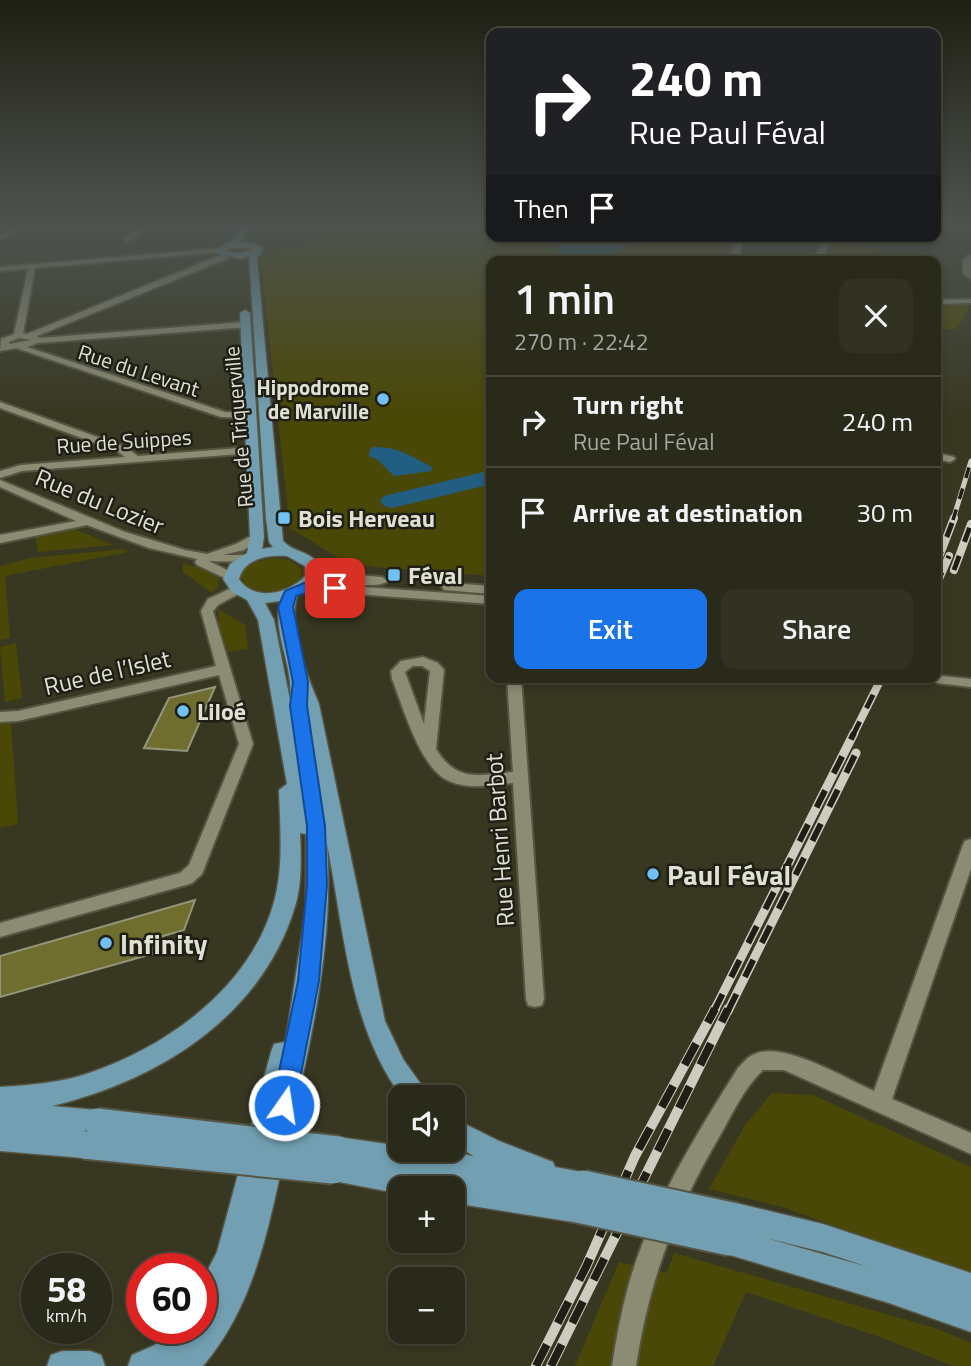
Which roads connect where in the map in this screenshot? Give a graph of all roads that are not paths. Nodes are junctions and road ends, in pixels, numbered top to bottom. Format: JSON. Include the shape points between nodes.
{"nodes":[{"id":1,"x":28,"y":287,"type":"edge"},
{"id":2,"x":152,"y":287,"type":"edge"},
{"id":3,"x":243,"y":287,"type":"edge"},
{"id":4,"x":254,"y":287,"type":"edge"},
{"id":5,"x":971,"y":301,"type":"edge"},
{"id":6,"x":941,"y":302,"type":"edge"},
{"id":7,"x":245,"y":325,"type":"junction"},
{"id":8,"x":18,"y":335,"type":"junction"},
{"id":9,"x":34,"y":338,"type":"junction"},
{"id":10,"x":2,"y":344,"type":"edge"},
{"id":11,"x":19,"y":347,"type":"junction"},
{"id":12,"x":0,"y":405,"type":"edge"},
{"id":13,"x":250,"y":416,"type":"junction"},
{"id":14,"x":252,"y":450,"type":"junction"},
{"id":15,"x":941,"y":457,"type":"edge"},
{"id":16,"x":136,"y":459,"type":"junction"},
{"id":17,"x":950,"y":459,"type":"dead end"},
{"id":18,"x":0,"y":475,"type":"edge"},
{"id":19,"x":0,"y":483,"type":"edge"},
{"id":20,"x":92,"y":521,"type":"junction"},
{"id":21,"x":257,"y":537,"type":"junction"},
{"id":22,"x":0,"y":538,"type":"edge"},
{"id":23,"x":284,"y":551,"type":"junction"},
{"id":24,"x":189,"y":557,"type":"junction"},
{"id":25,"x":249,"y":557,"type":"junction"},
{"id":26,"x":314,"y":569,"type":"junction"},
{"id":27,"x":241,"y":587,"type":"junction"},
{"id":28,"x":297,"y":590,"type":"junction"},
{"id":29,"x":486,"y":590,"type":"edge"},
{"id":30,"x":486,"y":600,"type":"edge"},
{"id":31,"x":224,"y":669,"type":"junction"},
{"id":32,"x":942,"y":680,"type":"dead end"},
{"id":33,"x":300,"y":682,"type":"junction"},
{"id":34,"x":514,"y":683,"type":"edge"},
{"id":35,"x":971,"y":683,"type":"edge"},
{"id":36,"x":0,"y":717,"type":"edge"},
{"id":37,"x":287,"y":738,"type":"junction"},
{"id":38,"x":429,"y":748,"type":"junction"},
{"id":39,"x":518,"y":777,"type":"junction"},
{"id":40,"x":971,"y":845,"type":"edge"},
{"id":41,"x":0,"y":930,"type":"edge"},
{"id":42,"x":536,"y":999,"type":"dead end"},
{"id":43,"x":408,"y":1085,"type":"edge"},
{"id":44,"x":0,"y":1099,"type":"edge"},
{"id":45,"x":880,"y":1103,"type":"junction"},
{"id":46,"x":0,"y":1114,"type":"edge"},
{"id":47,"x":91,"y":1134,"type":"junction"},
{"id":48,"x":465,"y":1136,"type":"edge"},
{"id":49,"x":3,"y":1139,"type":"edge"},
{"id":50,"x":971,"y":1144,"type":"edge"},
{"id":51,"x":578,"y":1196,"type":"junction"},
{"id":52,"x":733,"y":1230,"type":"junction"},
{"id":53,"x":217,"y":1282,"type":"edge"},
{"id":54,"x":971,"y":1288,"type":"edge"},
{"id":55,"x":971,"y":1317,"type":"edge"},
{"id":56,"x":178,"y":1344,"type":"edge"},
{"id":57,"x":62,"y":1366,"type":"edge"},
{"id":58,"x":90,"y":1366,"type":"edge"},
{"id":59,"x":143,"y":1366,"type":"edge"},
{"id":60,"x":183,"y":1366,"type":"edge"},
{"id":61,"x":624,"y":1366,"type":"edge"}],
"edges":[{"from":1,"to":8,"type":"street"},
{"from":2,"to":9,"type":"street"},
{"from":3,"to":7,"type":"main road","name":"Rue de Triquerville"},
{"from":4,"to":23,"type":"main road","name":"Rue de Triquerville","via":[[275,535]]},
{"from":5,"to":6,"type":"street"},
{"from":7,"to":9,"type":"street"},
{"from":7,"to":13,"type":"main road","name":"Rue de Triquerville"},
{"from":8,"to":9,"type":"street"},
{"from":8,"to":10,"type":"street"},
{"from":9,"to":11,"type":"street"},
{"from":10,"to":11,"type":"street"},
{"from":11,"to":13,"type":"street","name":"Rue du Levant","via":[[223,415]]},
{"from":12,"to":16,"type":"street","via":[[121,449]]},
{"from":13,"to":14,"type":"main road","name":"Rue de Triquerville"},
{"from":14,"to":16,"type":"street","name":"Rue de Suippes"},
{"from":14,"to":21,"type":"main road","name":"Rue de Triquerville"},
{"from":15,"to":17,"type":"street"},
{"from":16,"to":18,"type":"street","name":"Rue de Suippes","via":[[21,468]]},
{"from":19,"to":20,"type":"street","name":"Rue du Lozier"},
{"from":20,"to":22,"type":"street"},
{"from":20,"to":24,"type":"street","name":"Rue du Lozier"},
{"from":21,"to":24,"type":"street","name":"Rue du Lozier","via":[[228,552]]},
{"from":21,"to":25,"type":"main road","name":"Rue de Triquerville"},
{"from":23,"to":25,"type":"main road"},
{"from":23,"to":26,"type":"main road","via":[[305,557]]},
{"from":24,"to":25,"type":"street","name":"Rue du Lozier"},
{"from":24,"to":27,"type":"street","name":"Rue du Lozier"},
{"from":25,"to":27,"type":"main road","via":[[234,568]]},
{"from":26,"to":28,"type":"main road","via":[[313,577]]},
{"from":26,"to":29,"type":"street","via":[[340,578]]},
{"from":27,"to":28,"type":"main road"},
{"from":27,"to":31,"type":"street","via":[[213,602],[207,611]]},
{"from":27,"to":37,"type":"main road","via":[[266,620]]},
{"from":28,"to":30,"type":"street"},
{"from":28,"to":33,"type":"main road","via":[[285,607]]},
{"from":31,"to":36,"type":"street","name":"Rue de l’Islet"},
{"from":31,"to":41,"type":"street","via":[[246,744],[196,869],[186,878]]},
{"from":32,"to":35,"type":"street"},
{"from":33,"to":43,"type":"main road","via":[[313,717],[373,1021],[394,1067]]},
{"from":33,"to":60,"type":"main road","via":[[298,706],[316,826],[317,885],[302,1017],[245,1258],[227,1306]]},
{"from":34,"to":39,"type":"street","name":"Rue Henri Barbot"},
{"from":37,"to":44,"type":"main road","via":[[290,830],[285,903],[248,980],[217,1013],[134,1068],[77,1089]]},
{"from":37,"to":53,"type":"main road","via":[[305,828],[306,885],[297,981],[287,1039],[230,1255]]},
{"from":38,"to":38,"type":"street","via":[[399,679],[402,665],[411,662],[425,662],[437,670]]},
{"from":38,"to":39,"type":"street","via":[[441,769],[453,777]]},
{"from":39,"to":42,"type":"street","name":"Rue Henri Barbot"},
{"from":40,"to":45,"type":"street"},
{"from":45,"to":50,"type":"street"},
{"from":45,"to":61,"type":"street","via":[[785,1061],[759,1061],[744,1074],[683,1174],[646,1257],[628,1327]]},
{"from":46,"to":47,"type":"main road"},
{"from":47,"to":49,"type":"main road"},
{"from":47,"to":51,"type":"main road","bridge":true,"via":[[336,1160]]},
{"from":48,"to":51,"type":"main road"},
{"from":51,"to":52,"type":"main road","bridge":true},
{"from":52,"to":54,"type":"main road","via":[[823,1238]]},
{"from":52,"to":55,"type":"main road"},
{"from":56,"to":59,"type":"main road","via":[[166,1356]]},
{"from":57,"to":58,"type":"main road"}]}
